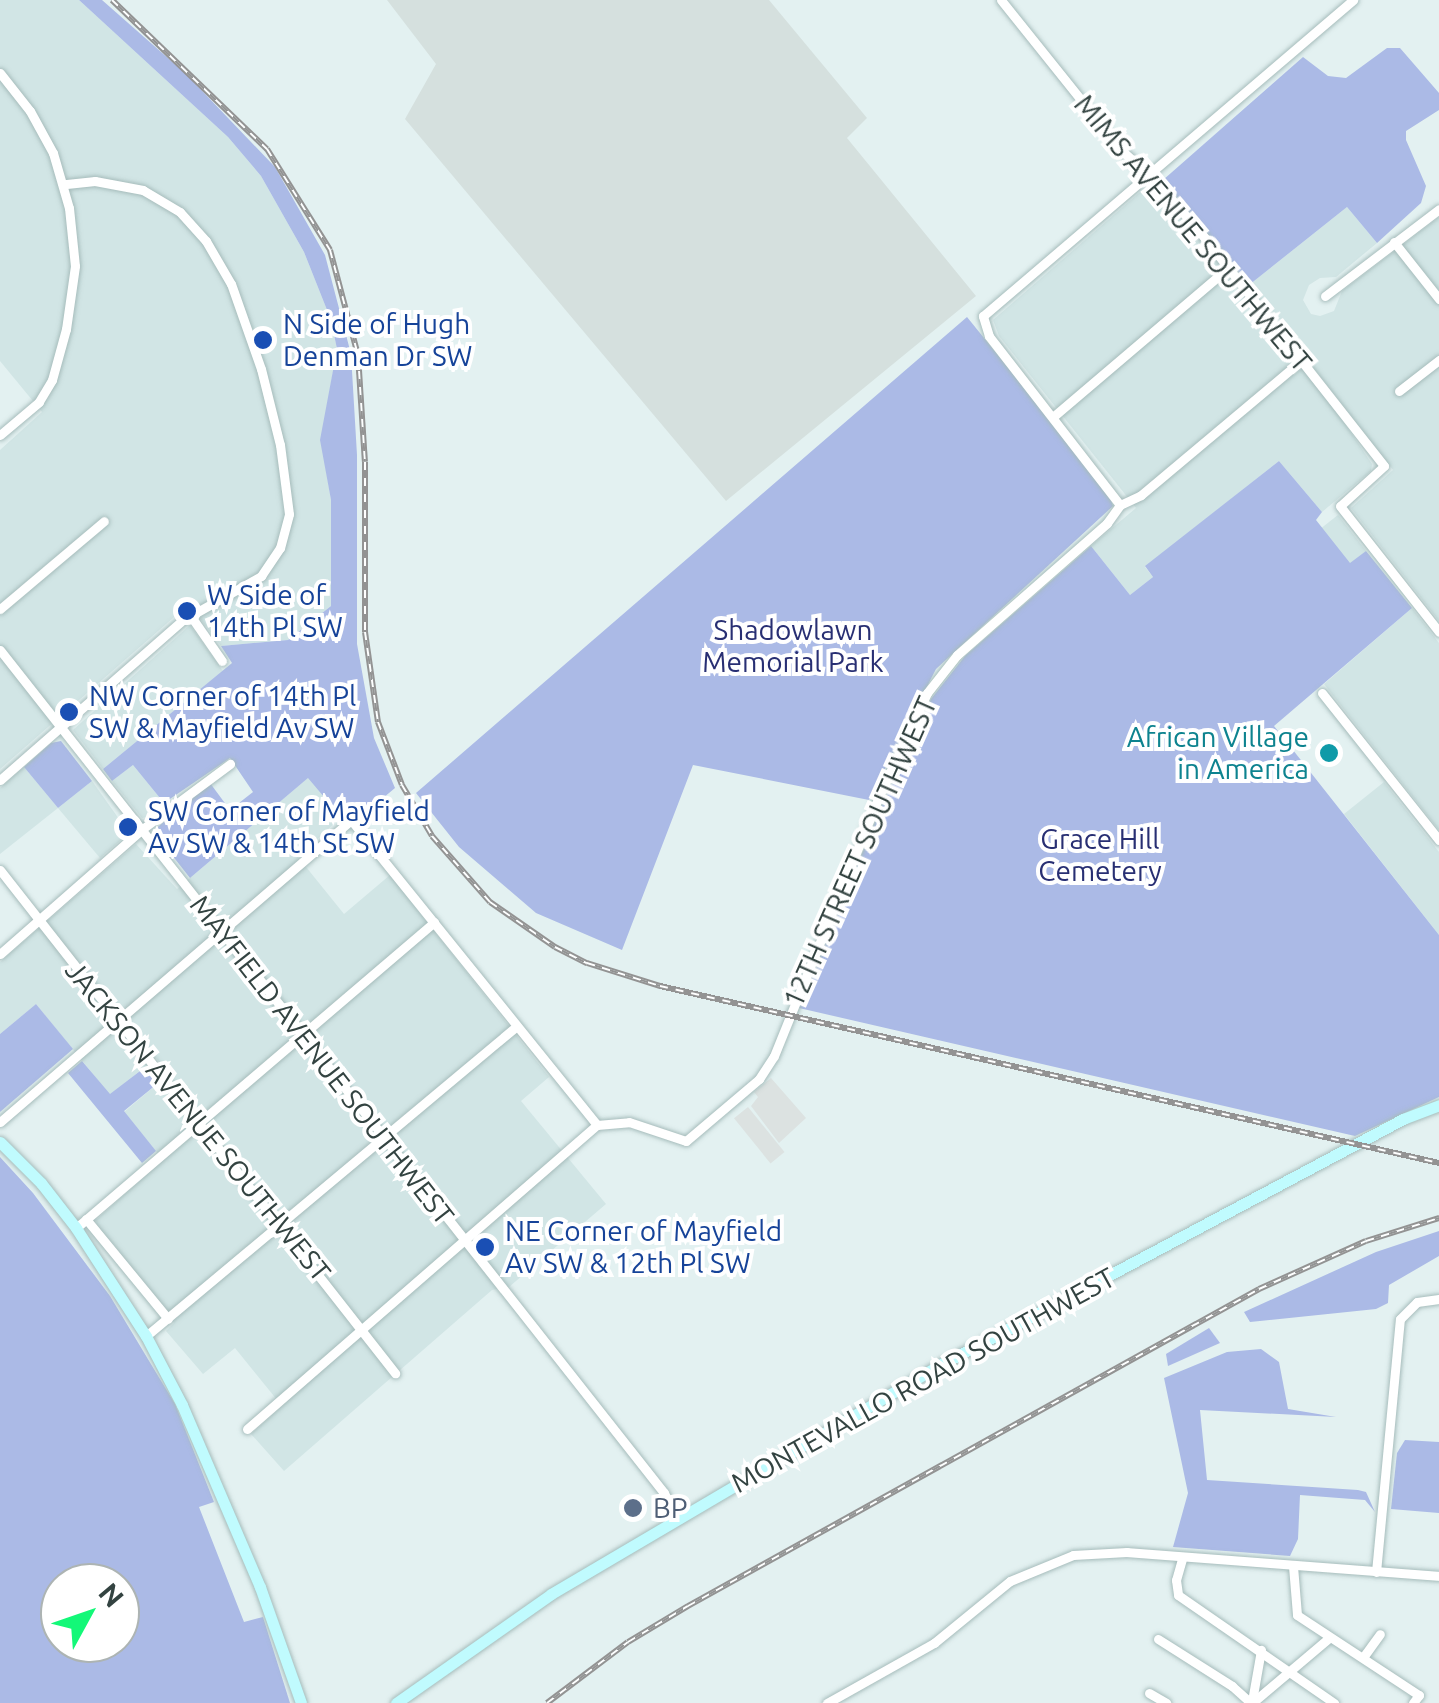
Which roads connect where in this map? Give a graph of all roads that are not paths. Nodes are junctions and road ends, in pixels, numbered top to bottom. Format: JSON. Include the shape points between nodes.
{"nodes":[{"id":1,"x":1001,"y":0,"type":"edge"},
{"id":2,"x":1353,"y":0,"type":"edge"},
{"id":3,"x":0,"y":73,"type":"edge"},
{"id":4,"x":1148,"y":176,"type":"junction"},
{"id":5,"x":64,"y":184,"type":"junction"},
{"id":6,"x":1439,"y":209,"type":"edge"},
{"id":7,"x":1394,"y":242,"type":"junction"},
{"id":8,"x":1228,"y":268,"type":"junction"},
{"id":9,"x":1325,"y":296,"type":"dead end"},
{"id":10,"x":1439,"y":299,"type":"edge"},
{"id":11,"x":1302,"y":360,"type":"junction"},
{"id":12,"x":1439,"y":360,"type":"edge"},
{"id":13,"x":1399,"y":391,"type":"dead end"},
{"id":14,"x":1054,"y":416,"type":"junction"},
{"id":15,"x":0,"y":435,"type":"edge"},
{"id":16,"x":1120,"y":505,"type":"junction"},
{"id":17,"x":104,"y":521,"type":"dead end"},
{"id":18,"x":0,"y":609,"type":"edge"},
{"id":19,"x":190,"y":615,"type":"junction"},
{"id":20,"x":1439,"y":632,"type":"edge"},
{"id":21,"x":0,"y":650,"type":"edge"},
{"id":22,"x":222,"y":661,"type":"dead end"},
{"id":23,"x":1322,"y":693,"type":"dead end"},
{"id":24,"x":60,"y":727,"type":"junction"},
{"id":25,"x":230,"y":764,"type":"dead end"},
{"id":26,"x":0,"y":780,"type":"edge"},
{"id":27,"x":141,"y":830,"type":"junction"},
{"id":28,"x":1439,"y":840,"type":"edge"},
{"id":29,"x":0,"y":870,"type":"edge"},
{"id":30,"x":39,"y":920,"type":"junction"},
{"id":31,"x":434,"y":922,"type":"junction"},
{"id":32,"x":221,"y":932,"type":"junction"},
{"id":33,"x":0,"y":954,"type":"edge"},
{"id":34,"x":118,"y":1020,"type":"junction"},
{"id":35,"x":518,"y":1026,"type":"junction"},
{"id":36,"x":303,"y":1034,"type":"junction"},
{"id":37,"x":1439,"y":1105,"type":"edge"},
{"id":38,"x":0,"y":1122,"type":"edge"},
{"id":39,"x":199,"y":1123,"type":"junction"},
{"id":40,"x":597,"y":1124,"type":"junction"},
{"id":41,"x":384,"y":1137,"type":"junction"},
{"id":42,"x":0,"y":1142,"type":"edge"},
{"id":43,"x":86,"y":1219,"type":"junction"},
{"id":44,"x":280,"y":1223,"type":"junction"},
{"id":45,"x":76,"y":1228,"type":"junction"},
{"id":46,"x":463,"y":1238,"type":"junction"},
{"id":47,"x":1439,"y":1299,"type":"edge"},
{"id":48,"x":168,"y":1319,"type":"junction"},
{"id":49,"x":359,"y":1328,"type":"junction"},
{"id":50,"x":146,"y":1336,"type":"junction"},
{"id":51,"x":395,"y":1373,"type":"dead end"},
{"id":52,"x":248,"y":1429,"type":"dead end"},
{"id":53,"x":678,"y":1518,"type":"junction"},
{"id":54,"x":1182,"y":1559,"type":"junction"},
{"id":55,"x":1292,"y":1566,"type":"junction"},
{"id":56,"x":1376,"y":1572,"type":"junction"},
{"id":57,"x":1439,"y":1576,"type":"edge"},
{"id":58,"x":1380,"y":1634,"type":"dead end"},
{"id":59,"x":1329,"y":1638,"type":"junction"},
{"id":60,"x":1158,"y":1639,"type":"dead end"},
{"id":61,"x":1260,"y":1650,"type":"junction"},
{"id":62,"x":1364,"y":1656,"type":"junction"},
{"id":63,"x":1290,"y":1668,"type":"junction"},
{"id":64,"x":1149,"y":1693,"type":"dead end"},
{"id":65,"x":301,"y":1703,"type":"edge"},
{"id":66,"x":396,"y":1703,"type":"edge"},
{"id":67,"x":827,"y":1703,"type":"edge"},
{"id":68,"x":1166,"y":1703,"type":"edge"},
{"id":69,"x":1251,"y":1703,"type":"edge"},
{"id":70,"x":1334,"y":1703,"type":"edge"},
{"id":71,"x":1414,"y":1703,"type":"edge"}],
"edges":[{"from":1,"to":4,"type":"street","name":"MIMS AVENUE SOUTHWEST"},
{"from":2,"to":4,"type":"street"},
{"from":3,"to":5,"type":"street","via":[[44,134]]},
{"from":4,"to":8,"type":"street","name":"MIMS AVENUE SOUTHWEST"},
{"from":4,"to":14,"type":"street","via":[[988,310],[982,322]]},
{"from":5,"to":15,"type":"street","via":[[74,239],[72,292],[55,370],[39,402]]},
{"from":5,"to":19,"type":"street","via":[[111,182],[151,194],[188,218],[224,270],[261,369],[288,495],[284,539],[264,574]]},
{"from":6,"to":7,"type":"street"},
{"from":7,"to":9,"type":"street"},
{"from":7,"to":10,"type":"street"},
{"from":8,"to":11,"type":"street","name":"MIMS AVENUE SOUTHWEST"},
{"from":8,"to":14,"type":"street"},
{"from":11,"to":16,"type":"street","name":"12TH STREET SOUTHWEST","via":[[1141,495]]},
{"from":11,"to":20,"type":"street","name":"MIMS AVENUE SOUTHWEST","via":[[1384,466],[1340,506]]},
{"from":12,"to":13,"type":"street"},
{"from":14,"to":16,"type":"street"},
{"from":16,"to":40,"type":"street","name":"12TH STREET SOUTHWEST","via":[[956,654],[927,693],[759,1079],[686,1141],[629,1122]]},
{"from":17,"to":18,"type":"street"},
{"from":19,"to":22,"type":"street"},
{"from":19,"to":24,"type":"street"},
{"from":21,"to":24,"type":"street","name":"MAYFIELD AVENUE SOUTHWEST"},
{"from":23,"to":28,"type":"street"},
{"from":24,"to":26,"type":"street"},
{"from":24,"to":27,"type":"street","name":"MAYFIELD AVENUE SOUTHWEST"},
{"from":25,"to":27,"type":"street"},
{"from":27,"to":30,"type":"street"},
{"from":27,"to":32,"type":"street","name":"MAYFIELD AVENUE SOUTHWEST"},
{"from":29,"to":30,"type":"street","name":"JACKSON AVENUE SOUTHWEST"},
{"from":30,"to":33,"type":"street"},
{"from":30,"to":34,"type":"street","name":"JACKSON AVENUE SOUTHWEST"},
{"from":31,"to":32,"type":"street","via":[[351,820]]},
{"from":31,"to":35,"type":"street"},
{"from":31,"to":36,"type":"street"},
{"from":32,"to":34,"type":"street"},
{"from":32,"to":36,"type":"street","name":"MAYFIELD AVENUE SOUTHWEST"},
{"from":34,"to":38,"type":"street"},
{"from":34,"to":39,"type":"street","name":"JACKSON AVENUE SOUTHWEST"},
{"from":35,"to":40,"type":"street"},
{"from":35,"to":41,"type":"street"},
{"from":36,"to":39,"type":"street"},
{"from":36,"to":41,"type":"street","name":"MAYFIELD AVENUE SOUTHWEST"},
{"from":37,"to":53,"type":"main road","name":"MONTEVALLO ROAD SOUTHWEST","via":[[942,1364]]},
{"from":39,"to":43,"type":"street"},
{"from":39,"to":44,"type":"street","name":"JACKSON AVENUE SOUTHWEST"},
{"from":40,"to":46,"type":"street"},
{"from":41,"to":44,"type":"street"},
{"from":41,"to":46,"type":"street","name":"MAYFIELD AVENUE SOUTHWEST"},
{"from":42,"to":45,"type":"main road"},
{"from":43,"to":45,"type":"street"},
{"from":43,"to":48,"type":"street"},
{"from":44,"to":48,"type":"street"},
{"from":44,"to":49,"type":"street","name":"JACKSON AVENUE SOUTHWEST"},
{"from":45,"to":50,"type":"main road"},
{"from":46,"to":49,"type":"street"},
{"from":46,"to":53,"type":"street","name":"MAYFIELD AVENUE SOUTHWEST"},
{"from":47,"to":56,"type":"street","via":[[1417,1302],[1400,1319]]},
{"from":48,"to":50,"type":"street"},
{"from":49,"to":51,"type":"street","name":"JACKSON AVENUE SOUTHWEST"},
{"from":49,"to":52,"type":"street"},
{"from":50,"to":65,"type":"main road","via":[[244,1550]]},
{"from":53,"to":66,"type":"main road","name":"MONTEVALLO ROAD SOUTHWEST","via":[[551,1594]]},
{"from":54,"to":55,"type":"street"},
{"from":54,"to":61,"type":"street","via":[[1178,1594]]},
{"from":54,"to":67,"type":"street","via":[[1096,1552],[1036,1567],[934,1643]]},
{"from":55,"to":56,"type":"street"},
{"from":55,"to":59,"type":"street","via":[[1297,1615]]},
{"from":56,"to":57,"type":"street"},
{"from":58,"to":62,"type":"street"},
{"from":59,"to":62,"type":"street"},
{"from":59,"to":63,"type":"street"},
{"from":60,"to":69,"type":"street"},
{"from":61,"to":63,"type":"street"},
{"from":61,"to":69,"type":"street"},
{"from":62,"to":71,"type":"street","via":[[1419,1695]]},
{"from":63,"to":69,"type":"street"},
{"from":63,"to":70,"type":"street"},
{"from":64,"to":68,"type":"street"}]}
